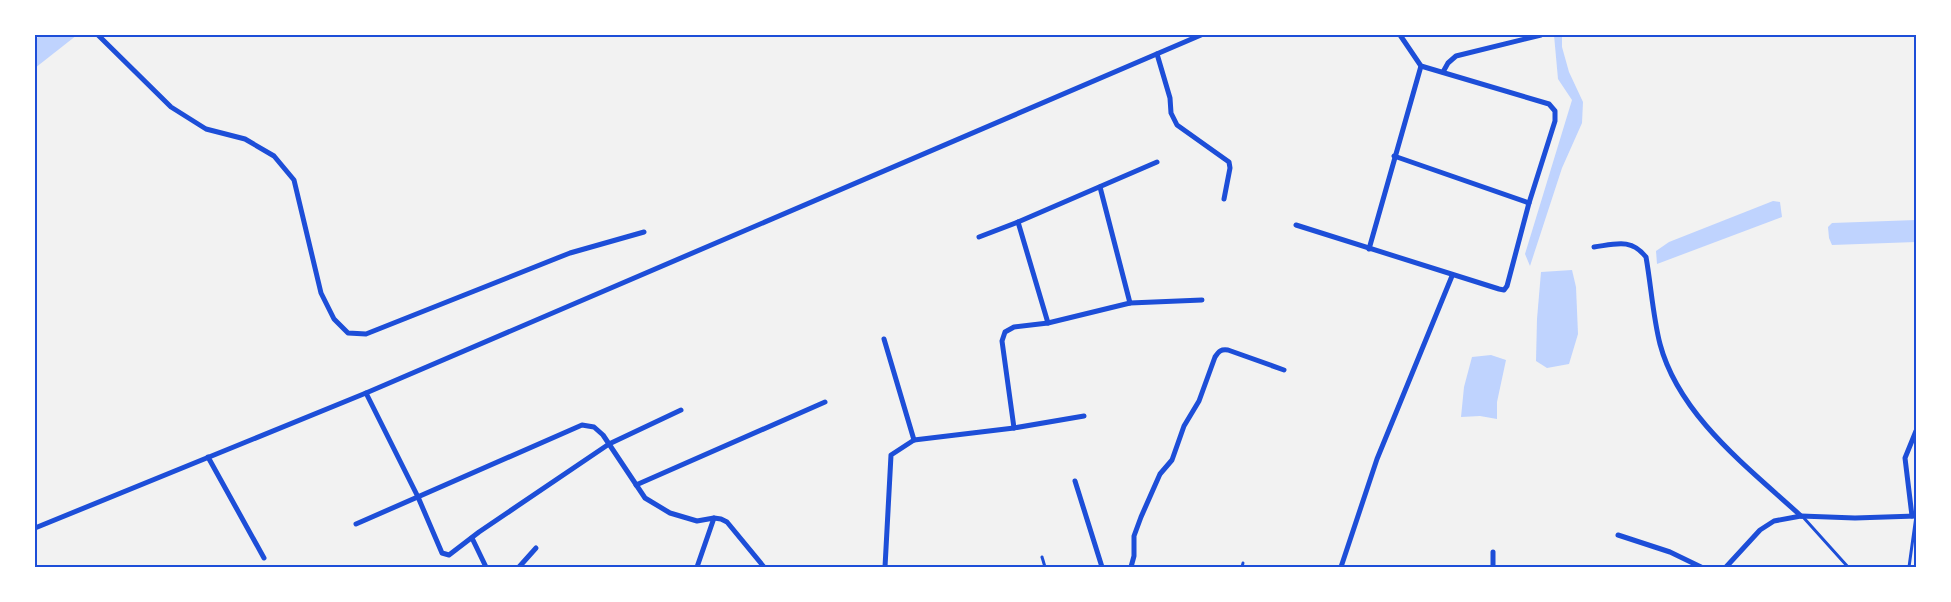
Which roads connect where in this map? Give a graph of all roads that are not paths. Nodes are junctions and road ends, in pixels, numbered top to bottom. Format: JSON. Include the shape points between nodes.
{"nodes":[{"id":1,"x":98,"y":35,"type":"edge"},
{"id":2,"x":1201,"y":35,"type":"edge"},
{"id":3,"x":1400,"y":35,"type":"edge"},
{"id":4,"x":1541,"y":35,"type":"edge"},
{"id":5,"x":1157,"y":54,"type":"junction"},
{"id":6,"x":1420,"y":66,"type":"junction"},
{"id":7,"x":1443,"y":72,"type":"junction"},
{"id":8,"x":1394,"y":156,"type":"junction"},
{"id":9,"x":1157,"y":162,"type":"dead end"},
{"id":10,"x":1100,"y":187,"type":"junction"},
{"id":11,"x":1224,"y":199,"type":"dead end"},
{"id":12,"x":1529,"y":203,"type":"junction"},
{"id":13,"x":1018,"y":222,"type":"junction"},
{"id":14,"x":1296,"y":225,"type":"dead end"},
{"id":15,"x":644,"y":232,"type":"dead end"},
{"id":16,"x":980,"y":237,"type":"dead end"},
{"id":17,"x":1594,"y":247,"type":"dead end"},
{"id":18,"x":1369,"y":248,"type":"junction"},
{"id":19,"x":1452,"y":276,"type":"junction"},
{"id":20,"x":1202,"y":300,"type":"dead end"},
{"id":21,"x":1130,"y":303,"type":"junction"},
{"id":22,"x":1048,"y":323,"type":"junction"},
{"id":23,"x":884,"y":339,"type":"dead end"},
{"id":24,"x":1284,"y":370,"type":"dead end"},
{"id":25,"x":366,"y":393,"type":"junction"},
{"id":26,"x":825,"y":402,"type":"dead end"},
{"id":27,"x":681,"y":410,"type":"dead end"},
{"id":28,"x":1084,"y":416,"type":"dead end"},
{"id":29,"x":1014,"y":428,"type":"junction"},
{"id":30,"x":1916,"y":432,"type":"edge"},
{"id":31,"x":914,"y":440,"type":"junction"},
{"id":32,"x":609,"y":444,"type":"junction"},
{"id":33,"x":208,"y":457,"type":"junction"},
{"id":34,"x":1075,"y":480,"type":"dead end"},
{"id":35,"x":636,"y":484,"type":"junction"},
{"id":36,"x":418,"y":497,"type":"junction"},
{"id":37,"x":1802,"y":516,"type":"junction"},
{"id":38,"x":1914,"y":516,"type":"edge"},
{"id":39,"x":714,"y":518,"type":"junction"},
{"id":40,"x":356,"y":524,"type":"dead end"},
{"id":41,"x":35,"y":528,"type":"edge"},
{"id":42,"x":1618,"y":535,"type":"dead end"},
{"id":43,"x":472,"y":538,"type":"junction"},
{"id":44,"x":536,"y":548,"type":"dead end"},
{"id":45,"x":1493,"y":552,"type":"dead end"},
{"id":46,"x":1042,"y":557,"type":"dead end"},
{"id":47,"x":264,"y":558,"type":"dead end"},
{"id":48,"x":486,"y":567,"type":"edge"},
{"id":49,"x":519,"y":567,"type":"edge"},
{"id":50,"x":697,"y":567,"type":"edge"},
{"id":51,"x":764,"y":567,"type":"edge"},
{"id":52,"x":885,"y":567,"type":"edge"},
{"id":53,"x":1045,"y":567,"type":"edge"},
{"id":54,"x":1102,"y":567,"type":"edge"},
{"id":55,"x":1131,"y":567,"type":"edge"},
{"id":56,"x":1341,"y":567,"type":"edge"},
{"id":57,"x":1493,"y":567,"type":"edge"},
{"id":58,"x":1701,"y":567,"type":"edge"},
{"id":59,"x":1726,"y":567,"type":"edge"},
{"id":60,"x":1848,"y":567,"type":"edge"},
{"id":61,"x":1909,"y":567,"type":"edge"}],
"edges":[{"from":1,"to":15,"type":"street","via":[[171,107],[206,128],[245,139],[274,156],[294,180],[321,293],[334,319],[348,333],[366,334],[570,253]]},
{"from":2,"to":5,"type":"street"},
{"from":3,"to":6,"type":"street"},
{"from":4,"to":7,"type":"street","via":[[1456,56]]},
{"from":5,"to":11,"type":"street","via":[[1170,98],[1171,114],[1177,125],[1229,162]]},
{"from":5,"to":25,"type":"street"},
{"from":6,"to":7,"type":"street"},
{"from":6,"to":8,"type":"street"},
{"from":7,"to":12,"type":"street","via":[[1549,104],[1555,111],[1555,121]]},
{"from":8,"to":12,"type":"street"},
{"from":8,"to":18,"type":"street"},
{"from":9,"to":10,"type":"street"},
{"from":10,"to":13,"type":"street"},
{"from":10,"to":21,"type":"street"},
{"from":12,"to":19,"type":"street","via":[[1504,290]]},
{"from":13,"to":16,"type":"street"},
{"from":13,"to":22,"type":"street"},
{"from":14,"to":18,"type":"street"},
{"from":17,"to":37,"type":"street","via":[[1622,243],[1633,245],[1646,257],[1660,344],[1675,382],[1711,432]]},
{"from":18,"to":19,"type":"street"},
{"from":19,"to":56,"type":"street","via":[[1377,459]]},
{"from":20,"to":21,"type":"street"},
{"from":21,"to":22,"type":"street"},
{"from":22,"to":29,"type":"street","via":[[1014,326],[1005,332],[1002,341]]},
{"from":23,"to":31,"type":"street"},
{"from":24,"to":55,"type":"street","via":[[1223,349],[1215,357],[1172,460],[1160,474],[1140,517],[1134,536]]},
{"from":25,"to":33,"type":"street"},
{"from":25,"to":36,"type":"street"},
{"from":26,"to":35,"type":"street"},
{"from":27,"to":32,"type":"street"},
{"from":28,"to":29,"type":"street"},
{"from":29,"to":31,"type":"street"},
{"from":30,"to":38,"type":"street","via":[[1905,458]]},
{"from":31,"to":52,"type":"street","via":[[891,455]]},
{"from":32,"to":35,"type":"street"},
{"from":32,"to":36,"type":"street","via":[[594,427],[582,426]]},
{"from":32,"to":43,"type":"street"},
{"from":33,"to":41,"type":"street"},
{"from":33,"to":47,"type":"street"},
{"from":34,"to":54,"type":"street"},
{"from":35,"to":39,"type":"street","via":[[645,498],[670,513],[697,521]]},
{"from":36,"to":40,"type":"street"},
{"from":36,"to":43,"type":"street","via":[[442,553],[450,555]]},
{"from":37,"to":38,"type":"street"},
{"from":37,"to":59,"type":"street","via":[[1774,521],[1760,530]]},
{"from":37,"to":60,"type":"lane"},
{"from":38,"to":61,"type":"lane"},
{"from":39,"to":50,"type":"street"},
{"from":39,"to":51,"type":"street","via":[[727,522]]},
{"from":42,"to":58,"type":"street","via":[[1670,552]]},
{"from":43,"to":48,"type":"street"},
{"from":44,"to":49,"type":"street"},
{"from":45,"to":57,"type":"street"},
{"from":46,"to":53,"type":"lane"}]}
